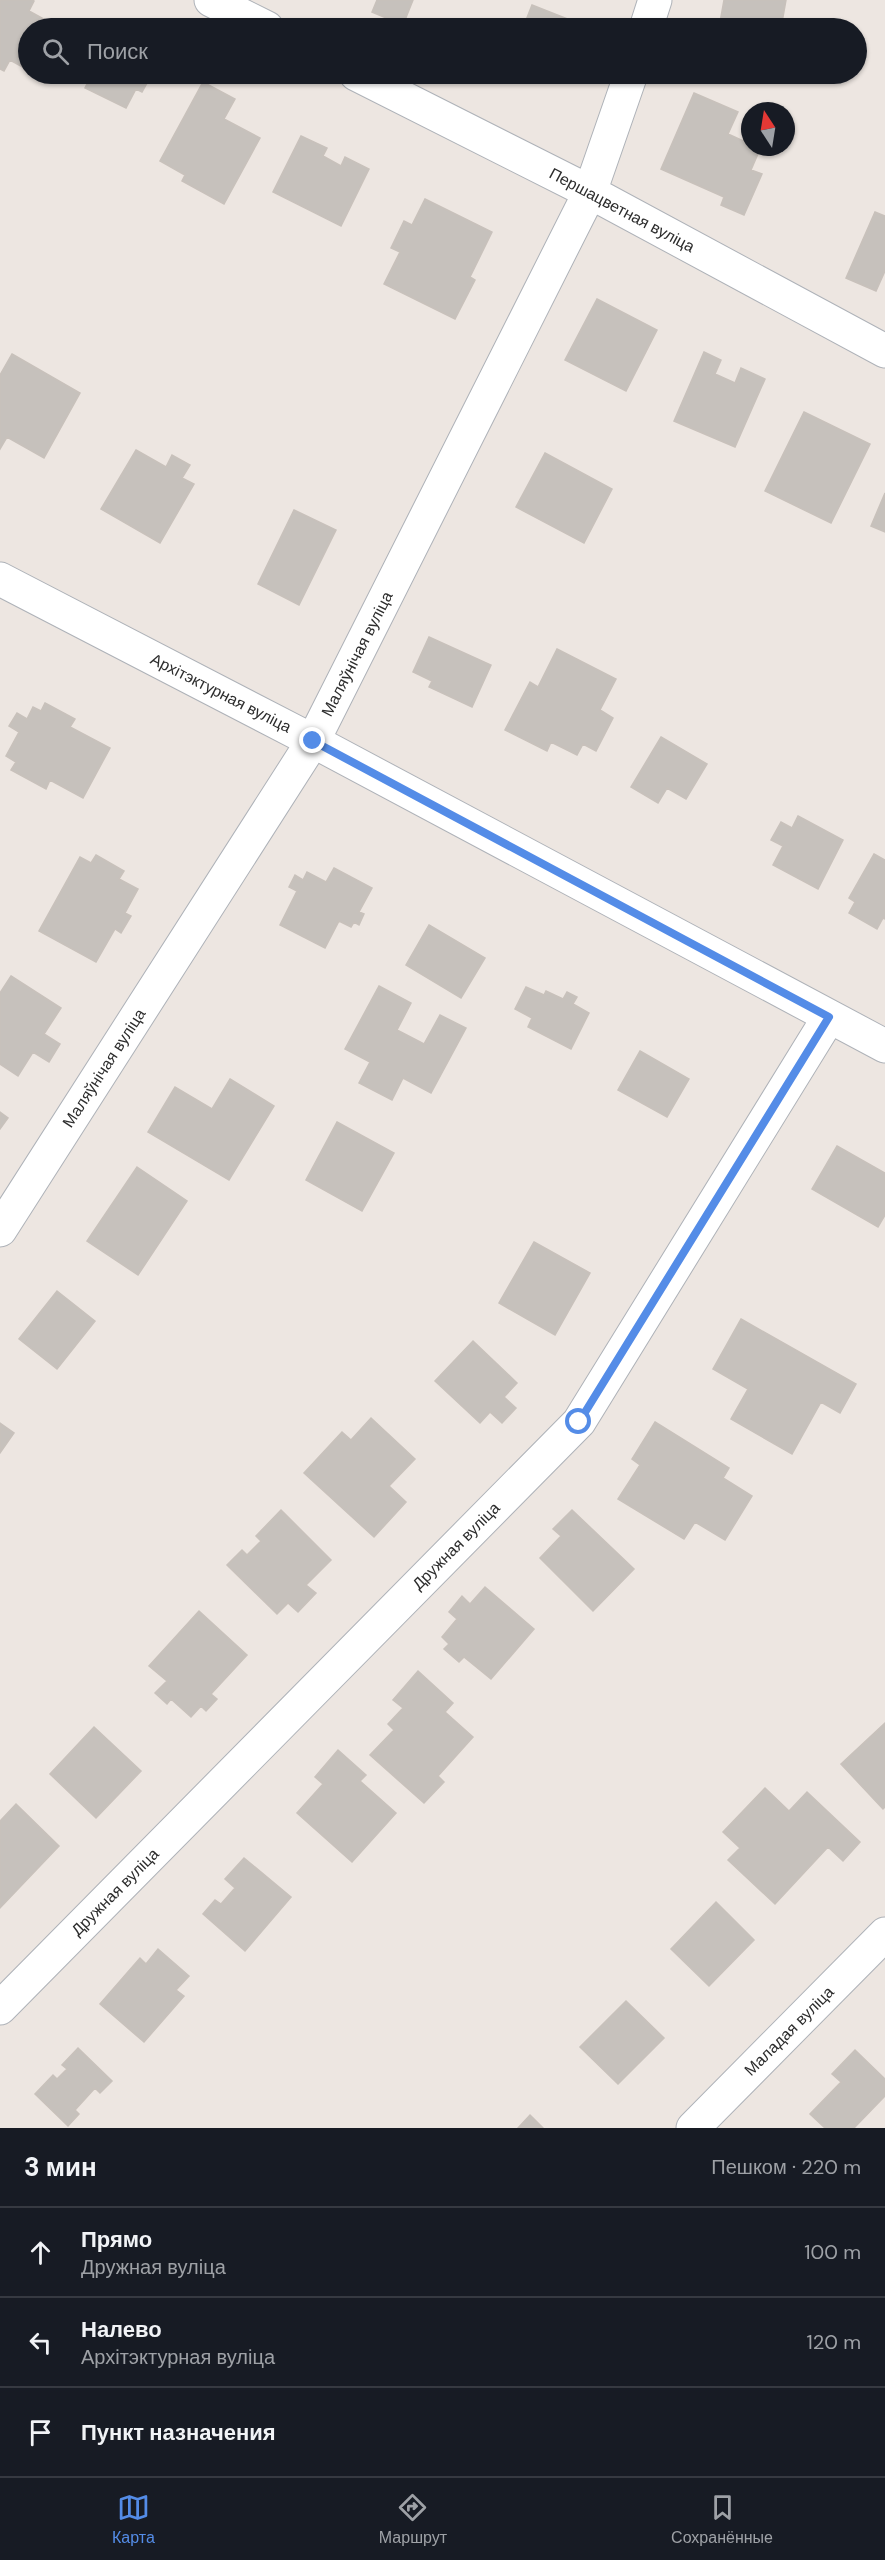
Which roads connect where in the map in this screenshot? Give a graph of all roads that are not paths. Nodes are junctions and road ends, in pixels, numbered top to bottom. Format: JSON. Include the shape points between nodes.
{"nodes":[{"id":1,"x":211,"y":0,"type":"edge"},
{"id":2,"x":655,"y":0,"type":"edge"},
{"id":3,"x":247,"y":18,"type":"edge"},
{"id":4,"x":649,"y":18,"type":"edge"},
{"id":5,"x":376,"y":84,"type":"edge"},
{"id":6,"x":628,"y":84,"type":"edge"},
{"id":7,"x":590,"y":192,"type":"junction"},
{"id":8,"x":885,"y":351,"type":"edge"},
{"id":9,"x":0,"y":579,"type":"edge"},
{"id":10,"x":313,"y":741,"type":"junction"},
{"id":11,"x":829,"y":1017,"type":"junction"},
{"id":12,"x":885,"y":1046,"type":"edge"},
{"id":13,"x":0,"y":1230,"type":"edge"},
{"id":14,"x":885,"y":1934,"type":"edge"},
{"id":15,"x":0,"y":2008,"type":"edge"},
{"id":16,"x":693,"y":2128,"type":"edge"}],
"edges":[{"from":1,"to":3,"type":"street"},
{"from":2,"to":4,"type":"street"},
{"from":5,"to":7,"type":"street","name":"Першацветная вуліца"},
{"from":6,"to":7,"type":"street","name":"Маляўнічая вуліца"},
{"from":7,"to":8,"type":"street","name":"Першацветная вуліца"},
{"from":7,"to":10,"type":"street","name":"Маляўнічая вуліца"},
{"from":9,"to":10,"type":"street","name":"Архітэктурная вуліца"},
{"from":10,"to":11,"type":"street","name":"Архітэктурная вуліца"},
{"from":10,"to":13,"type":"street","name":"Маляўнічая вуліца"},
{"from":11,"to":12,"type":"street","name":"Архітэктурная вуліца"},
{"from":11,"to":15,"type":"street","name":"Дружная вуліца","via":[[579,1422]]},
{"from":14,"to":16,"type":"street","name":"Маладая вуліца"}]}
